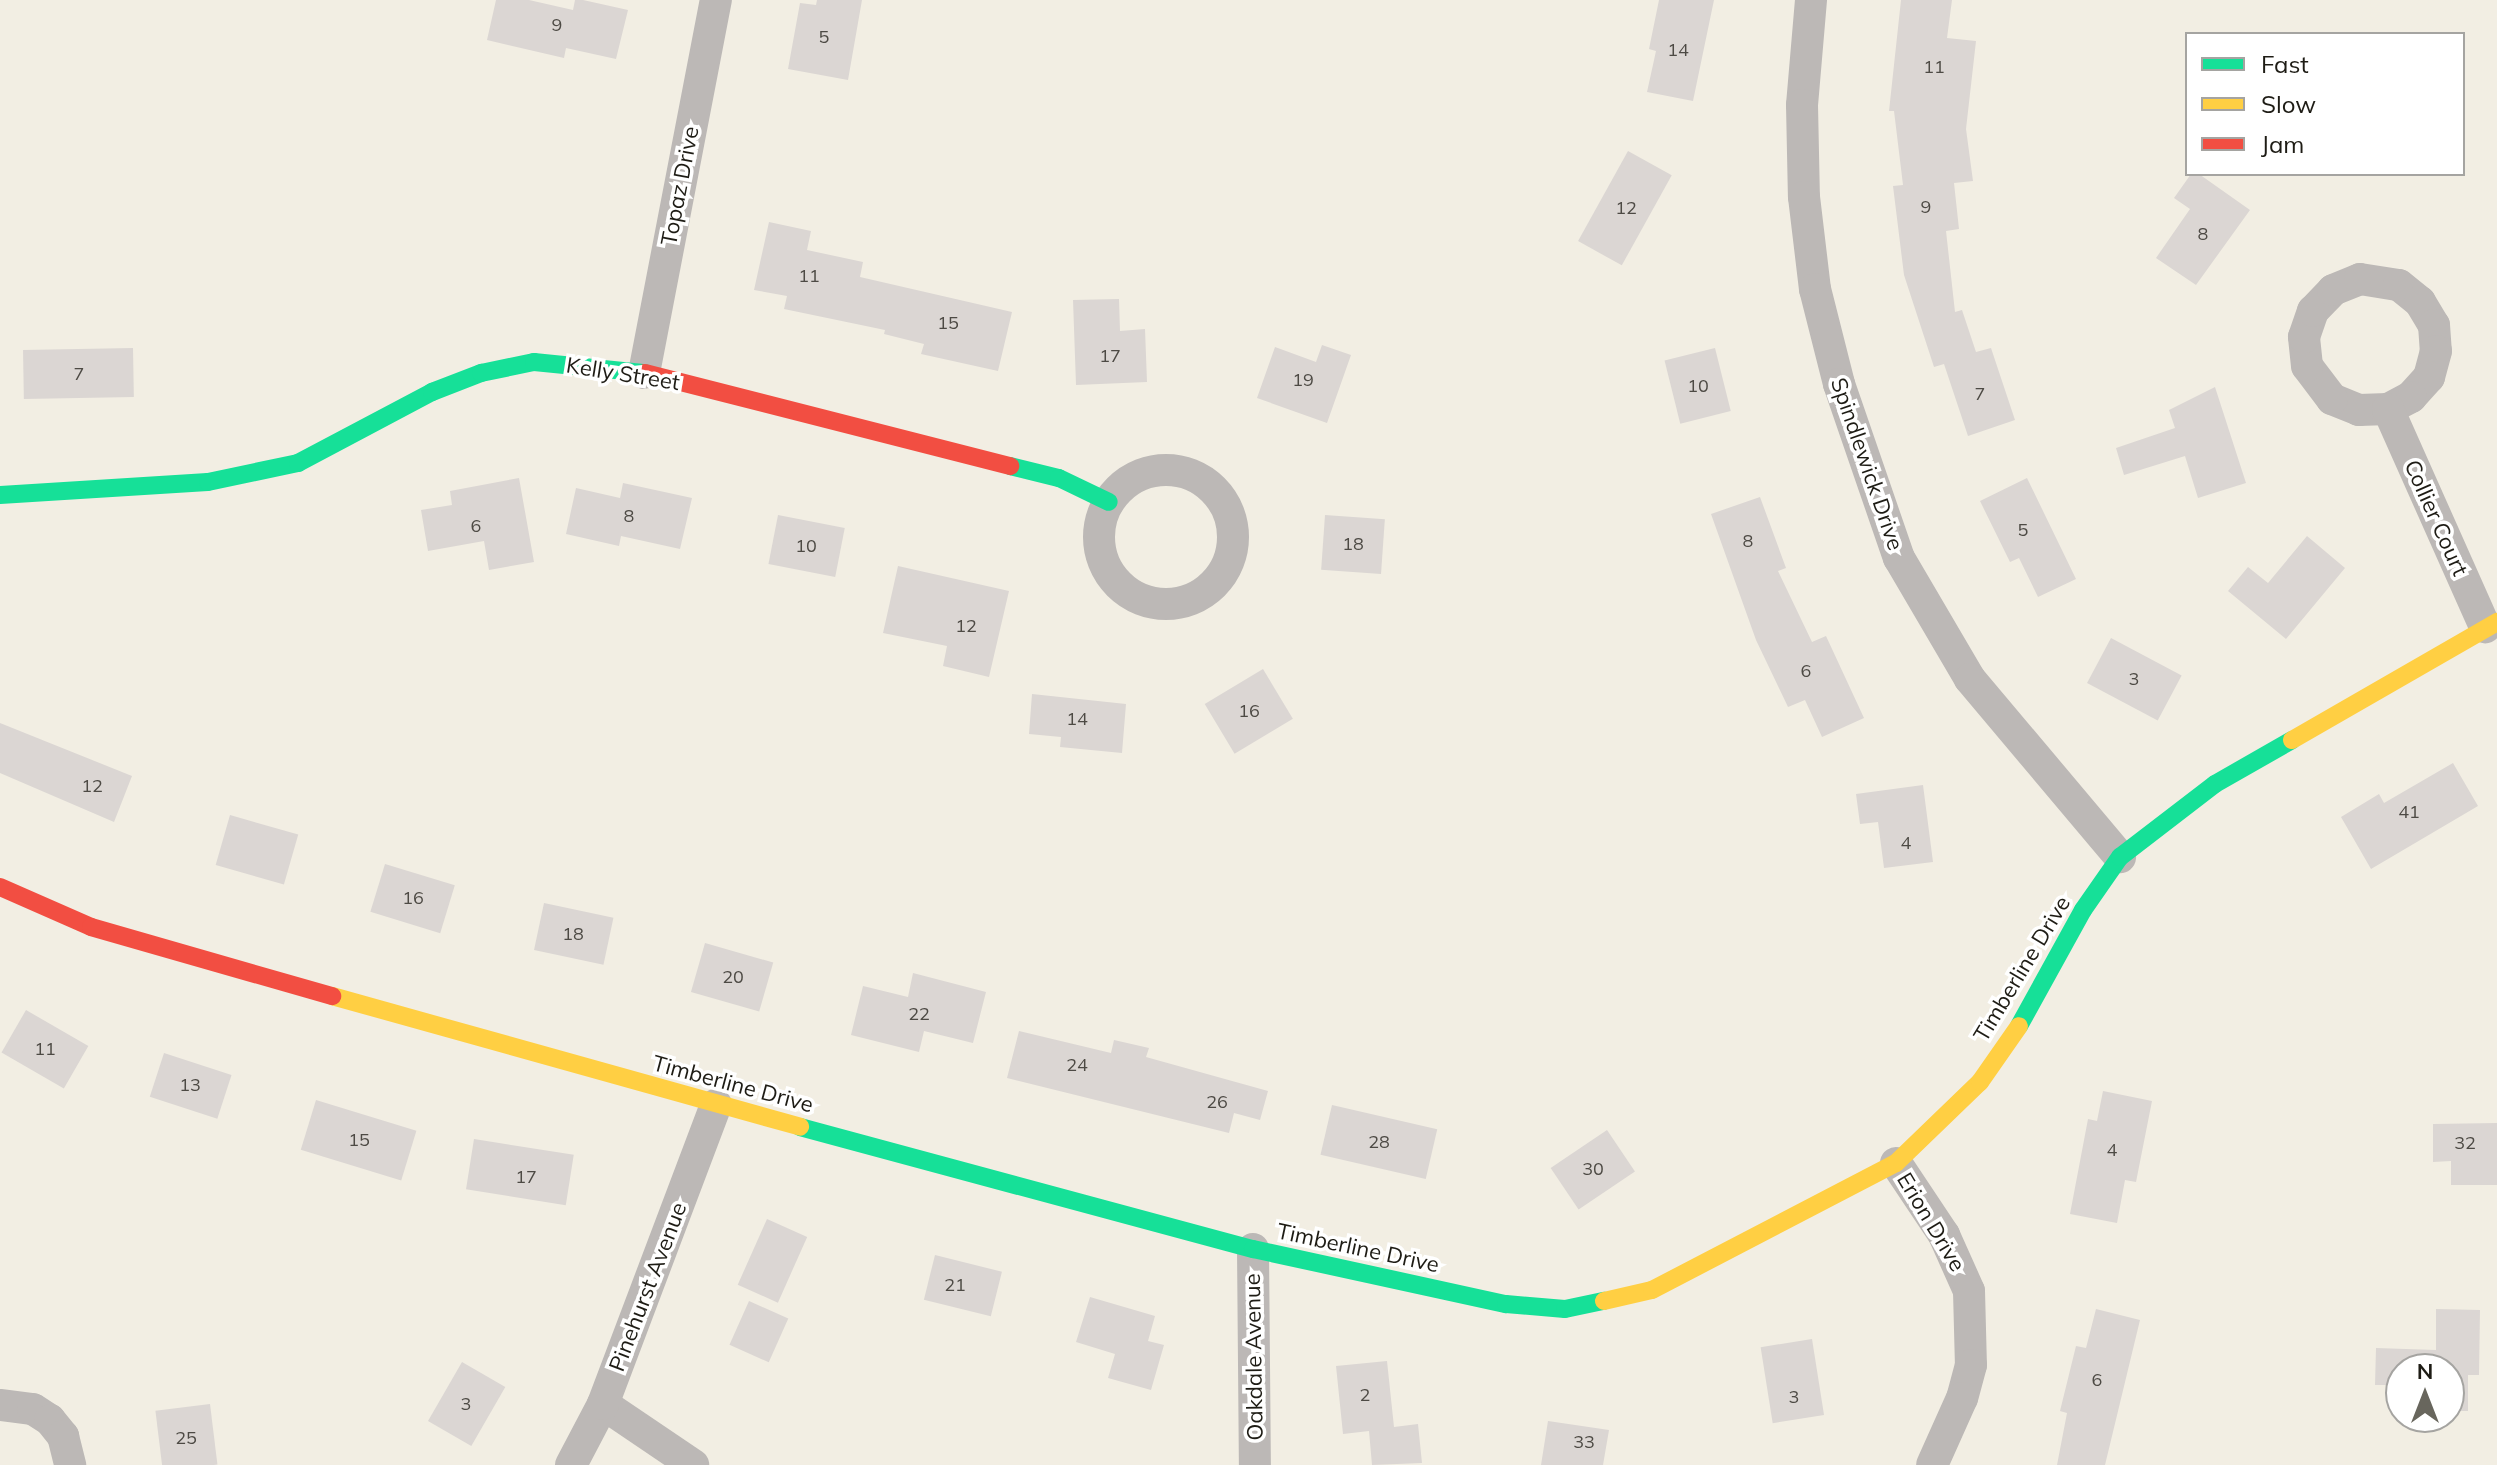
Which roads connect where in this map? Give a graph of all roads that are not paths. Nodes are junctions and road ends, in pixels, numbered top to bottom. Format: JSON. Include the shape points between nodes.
{"nodes":[{"id":1,"x":716,"y":0,"type":"edge"},
{"id":2,"x":1811,"y":0,"type":"edge"},
{"id":3,"x":644,"y":373,"type":"junction"},
{"id":4,"x":2388,"y":409,"type":"junction"},
{"id":5,"x":0,"y":495,"type":"edge"},
{"id":6,"x":1109,"y":502,"type":"junction"},
{"id":7,"x":2491,"y":624,"type":"edge"},
{"id":8,"x":2120,"y":857,"type":"junction"},
{"id":9,"x":0,"y":887,"type":"edge"},
{"id":10,"x":716,"y":1105,"type":"junction"},
{"id":11,"x":1896,"y":1163,"type":"junction"},
{"id":12,"x":1253,"y":1249,"type":"junction"},
{"id":13,"x":603,"y":1404,"type":"junction"},
{"id":14,"x":0,"y":1405,"type":"edge"},
{"id":15,"x":70,"y":1465,"type":"edge"},
{"id":16,"x":571,"y":1465,"type":"edge"},
{"id":17,"x":693,"y":1465,"type":"edge"},
{"id":18,"x":1255,"y":1465,"type":"edge"},
{"id":19,"x":1932,"y":1465,"type":"edge"}],
"edges":[{"from":1,"to":3,"type":"street","name":"Topaz Drive"},
{"from":2,"to":8,"type":"street","name":"Spindlewick Drive","via":[[1802,120],[1815,289],[1839,384],[1899,558],[1970,679]]},
{"from":3,"to":5,"type":"street","name":"Kelly Street","via":[[534,362],[481,373],[432,392],[298,463],[270,470],[208,482]]},
{"from":3,"to":6,"type":"street","name":"Kelly Street","via":[[1059,478]]},
{"from":4,"to":4,"type":"street","via":[[2359,410],[2332,399],[2307,366],[2304,337],[2313,311],[2346,283],[2373,279],[2399,285],[2420,302],[2434,325],[2436,351],[2429,377],[2411,397]]},
{"from":4,"to":7,"type":"street","name":"Collier Court"},
{"from":6,"to":6,"type":"street","via":[[1126,483],[1149,472],[1175,470],[1199,479],[1219,495],[1230,518],[1233,543],[1225,568],[1209,588],[1175,603],[1150,602],[1127,591],[1110,574],[1101,551],[1100,526]]},
{"from":7,"to":8,"type":"street","name":"Timberline Drive","via":[[2215,784]]},
{"from":8,"to":11,"type":"street","name":"Timberline Drive","via":[[2083,910],[2039,996],[1980,1082]]},
{"from":9,"to":10,"type":"street","name":"Timberline Drive","via":[[91,927]]},
{"from":10,"to":12,"type":"street","name":"Timberline Drive"},
{"from":10,"to":13,"type":"street","name":"Pinehurst Avenue"},
{"from":11,"to":12,"type":"street","name":"Timberline Drive","via":[[1652,1290],[1565,1309],[1506,1304]]},
{"from":11,"to":19,"type":"street","name":"Erion Drive","via":[[1944,1235],[1969,1291],[1971,1365]]},
{"from":12,"to":18,"type":"street","name":"Oakdale Avenue"},
{"from":13,"to":16,"type":"street","name":"Pinehurst Avenue"},
{"from":13,"to":17,"type":"street"},
{"from":14,"to":15,"type":"street","via":[[33,1409],[50,1420],[63,1436]]}]}
